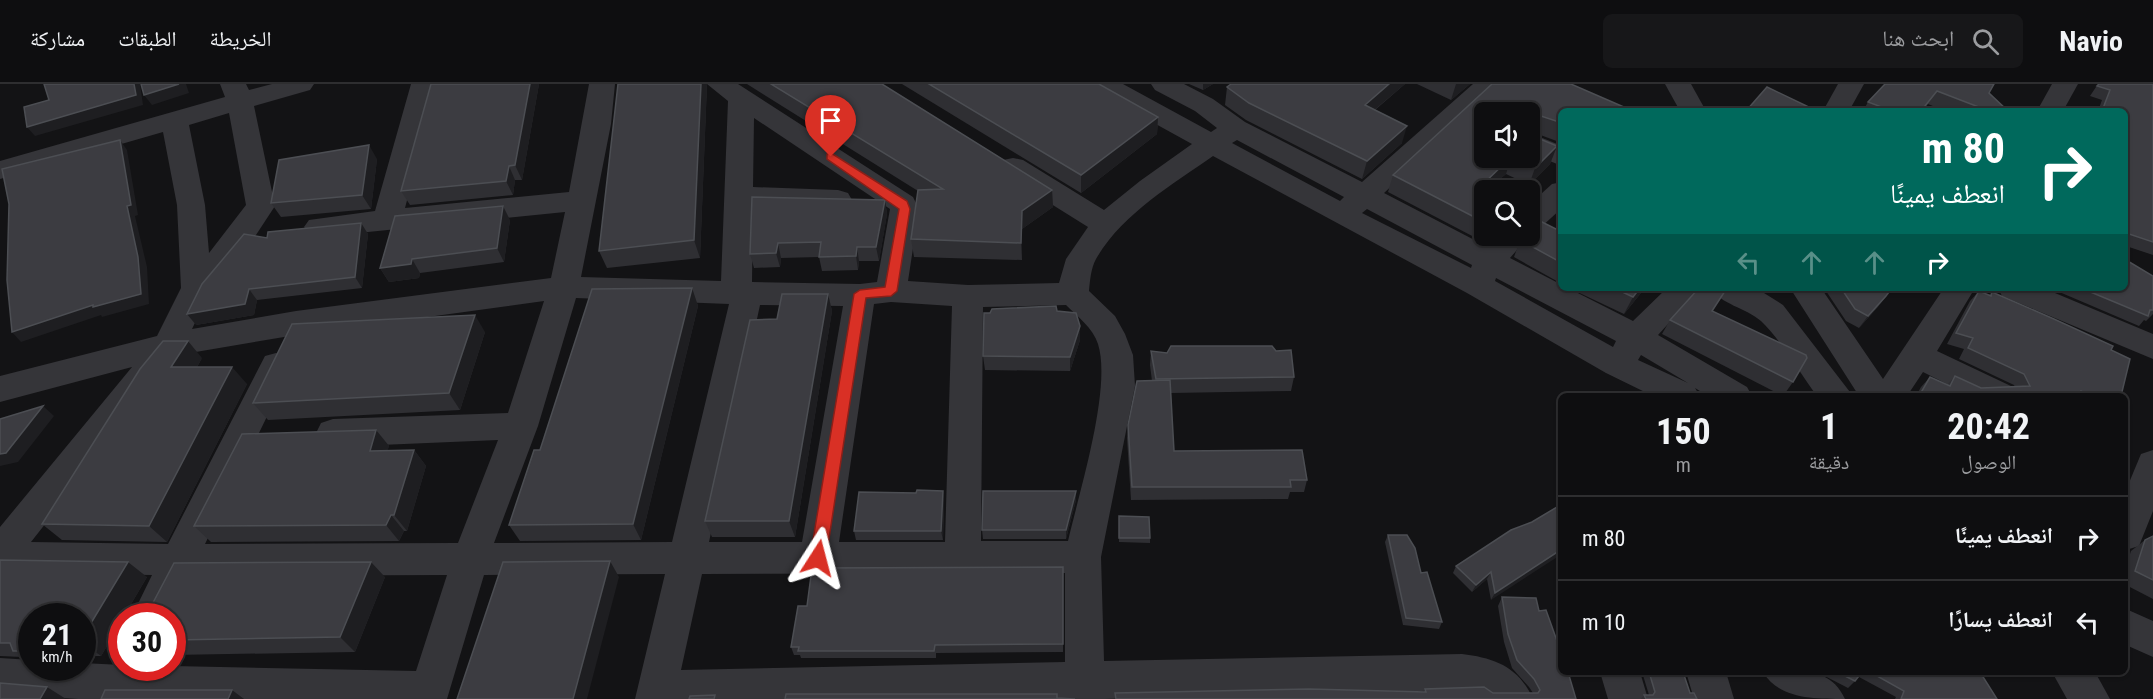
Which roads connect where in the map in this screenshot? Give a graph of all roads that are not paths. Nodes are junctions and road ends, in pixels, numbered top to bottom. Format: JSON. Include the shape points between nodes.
{"nodes":[{"id":1,"x":301,"y":84,"type":"edge"},
{"id":2,"x":424,"y":84,"type":"edge"},
{"id":3,"x":602,"y":84,"type":"edge"},
{"id":4,"x":1103,"y":84,"type":"edge"},
{"id":5,"x":1164,"y":84,"type":"edge"},
{"id":6,"x":1490,"y":84,"type":"edge"},
{"id":7,"x":1678,"y":84,"type":"edge"},
{"id":8,"x":1851,"y":84,"type":"edge"},
{"id":9,"x":2065,"y":84,"type":"edge"},
{"id":10,"x":730,"y":91,"type":"edge"},
{"id":11,"x":237,"y":92,"type":"edge"},
{"id":12,"x":1691,"y":108,"type":"edge"},
{"id":13,"x":1838,"y":108,"type":"edge"},
{"id":14,"x":2052,"y":108,"type":"edge"},
{"id":15,"x":1460,"y":110,"type":"junction"},
{"id":16,"x":1474,"y":116,"type":"edge"},
{"id":17,"x":174,"y":119,"type":"junction"},
{"id":18,"x":1224,"y":136,"type":"junction"},
{"id":19,"x":1540,"y":147,"type":"edge"},
{"id":20,"x":988,"y":152,"type":"edge"},
{"id":21,"x":1558,"y":155,"type":"edge"},
{"id":22,"x":0,"y":170,"type":"edge"},
{"id":23,"x":1365,"y":194,"type":"junction"},
{"id":24,"x":1558,"y":194,"type":"edge"},
{"id":25,"x":740,"y":195,"type":"junction"},
{"id":26,"x":580,"y":201,"type":"junction"},
{"id":27,"x":903,"y":204,"type":"junction"},
{"id":28,"x":1540,"y":211,"type":"edge"},
{"id":29,"x":1342,"y":215,"type":"junction"},
{"id":30,"x":387,"y":221,"type":"junction"},
{"id":31,"x":1106,"y":225,"type":"junction"},
{"id":32,"x":243,"y":234,"type":"junction"},
{"id":33,"x":1506,"y":246,"type":"edge"},
{"id":34,"x":1484,"y":272,"type":"junction"},
{"id":35,"x":564,"y":287,"type":"junction"},
{"id":36,"x":196,"y":288,"type":"junction"},
{"id":37,"x":1683,"y":291,"type":"edge"},
{"id":38,"x":1734,"y":291,"type":"edge"},
{"id":39,"x":1807,"y":291,"type":"edge"},
{"id":40,"x":1958,"y":291,"type":"edge"},
{"id":41,"x":2020,"y":291,"type":"edge"},
{"id":42,"x":741,"y":293,"type":"junction"},
{"id":43,"x":875,"y":293,"type":"junction"},
{"id":44,"x":1073,"y":294,"type":"junction"},
{"id":45,"x":968,"y":296,"type":"junction"},
{"id":46,"x":1764,"y":301,"type":"edge"},
{"id":47,"x":296,"y":323,"type":"junction"},
{"id":48,"x":1636,"y":337,"type":"junction"},
{"id":49,"x":168,"y":345,"type":"junction"},
{"id":50,"x":2153,"y":347,"type":"edge"},
{"id":51,"x":1917,"y":355,"type":"junction"},
{"id":52,"x":1617,"y":364,"type":"junction"},
{"id":53,"x":0,"y":389,"type":"edge"},
{"id":54,"x":1677,"y":393,"type":"edge"},
{"id":55,"x":1730,"y":393,"type":"edge"},
{"id":56,"x":1834,"y":393,"type":"edge"},
{"id":57,"x":1875,"y":393,"type":"edge"},
{"id":58,"x":1891,"y":393,"type":"edge"},
{"id":59,"x":1995,"y":393,"type":"edge"},
{"id":60,"x":521,"y":426,"type":"junction"},
{"id":61,"x":241,"y":436,"type":"junction"},
{"id":62,"x":2143,"y":463,"type":"edge"},
{"id":63,"x":2128,"y":527,"type":"edge"},
{"id":64,"x":0,"y":555,"type":"edge"},
{"id":65,"x":687,"y":556,"type":"junction"},
{"id":66,"x":963,"y":556,"type":"junction"},
{"id":67,"x":1083,"y":557,"type":"junction"},
{"id":68,"x":818,"y":558,"type":"junction"},
{"id":69,"x":470,"y":559,"type":"junction"},
{"id":70,"x":180,"y":560,"type":"junction"},
{"id":71,"x":157,"y":603,"type":"edge"},
{"id":72,"x":2128,"y":627,"type":"edge"},
{"id":73,"x":2153,"y":640,"type":"edge"},
{"id":74,"x":1621,"y":675,"type":"edge"},
{"id":75,"x":1707,"y":675,"type":"edge"},
{"id":76,"x":1788,"y":675,"type":"edge"},
{"id":77,"x":2074,"y":675,"type":"edge"},
{"id":78,"x":0,"y":676,"type":"edge"},
{"id":79,"x":116,"y":683,"type":"edge"},
{"id":80,"x":1085,"y":688,"type":"edge"},
{"id":81,"x":656,"y":694,"type":"edge"},
{"id":82,"x":428,"y":695,"type":"edge"},
{"id":83,"x":1513,"y":699,"type":"edge"},
{"id":84,"x":1628,"y":699,"type":"edge"},
{"id":85,"x":1714,"y":699,"type":"edge"},
{"id":86,"x":1825,"y":699,"type":"edge"},
{"id":87,"x":2091,"y":699,"type":"edge"}],
"edges":[{"from":1,"to":11,"type":"street"},
{"from":2,"to":30,"type":"street"},
{"from":3,"to":26,"type":"street"},
{"from":4,"to":18,"type":"street"},
{"from":5,"to":18,"type":"street","via":[[1214,98]]},
{"from":6,"to":15,"type":"street"},
{"from":7,"to":12,"type":"street"},
{"from":8,"to":13,"type":"street"},
{"from":9,"to":14,"type":"street"},
{"from":10,"to":25,"type":"street"},
{"from":10,"to":27,"type":"street"},
{"from":11,"to":17,"type":"street"},
{"from":11,"to":32,"type":"street","via":[[261,206]]},
{"from":15,"to":16,"type":"street"},
{"from":15,"to":23,"type":"street"},
{"from":17,"to":22,"type":"street"},
{"from":17,"to":36,"type":"street","via":[[191,205]]},
{"from":18,"to":23,"type":"street"},
{"from":18,"to":29,"type":"street"},
{"from":18,"to":31,"type":"street"},
{"from":19,"to":21,"type":"street"},
{"from":20,"to":31,"type":"street"},
{"from":23,"to":29,"type":"street"},
{"from":23,"to":34,"type":"street"},
{"from":24,"to":28,"type":"street"},
{"from":25,"to":27,"type":"street"},
{"from":25,"to":42,"type":"street"},
{"from":26,"to":30,"type":"street"},
{"from":26,"to":35,"type":"street"},
{"from":27,"to":43,"type":"street"},
{"from":29,"to":34,"type":"street"},
{"from":30,"to":32,"type":"street"},
{"from":31,"to":44,"type":"street","via":[[1083,255]]},
{"from":32,"to":36,"type":"street"},
{"from":33,"to":34,"type":"street"},
{"from":34,"to":48,"type":"street"},
{"from":34,"to":52,"type":"street"},
{"from":35,"to":42,"type":"street"},
{"from":35,"to":47,"type":"street"},
{"from":35,"to":60,"type":"street"},
{"from":36,"to":49,"type":"street"},
{"from":37,"to":48,"type":"street"},
{"from":38,"to":46,"type":"street"},
{"from":39,"to":57,"type":"street"},
{"from":40,"to":51,"type":"street"},
{"from":41,"to":50,"type":"street"},
{"from":42,"to":43,"type":"street"},
{"from":42,"to":65,"type":"street"},
{"from":43,"to":45,"type":"street"},
{"from":43,"to":68,"type":"street"},
{"from":44,"to":45,"type":"street"},
{"from":44,"to":67,"type":"street","via":[[1099,318],[1116,343],[1119,375]]},
{"from":45,"to":66,"type":"street"},
{"from":46,"to":56,"type":"street"},
{"from":47,"to":49,"type":"street"},
{"from":47,"to":61,"type":"street"},
{"from":48,"to":52,"type":"street"},
{"from":48,"to":55,"type":"street"},
{"from":49,"to":53,"type":"street"},
{"from":49,"to":64,"type":"street"},
{"from":51,"to":58,"type":"street"},
{"from":51,"to":59,"type":"street"},
{"from":52,"to":54,"type":"street"},
{"from":60,"to":61,"type":"street"},
{"from":60,"to":69,"type":"street"},
{"from":61,"to":70,"type":"street"},
{"from":62,"to":63,"type":"street"},
{"from":64,"to":70,"type":"street"},
{"from":65,"to":68,"type":"street"},
{"from":65,"to":69,"type":"street"},
{"from":65,"to":81,"type":"street"},
{"from":66,"to":67,"type":"street"},
{"from":66,"to":68,"type":"street"},
{"from":67,"to":80,"type":"street"},
{"from":69,"to":70,"type":"street"},
{"from":69,"to":82,"type":"street"},
{"from":70,"to":71,"type":"street"},
{"from":72,"to":73,"type":"street"},
{"from":74,"to":84,"type":"street"},
{"from":75,"to":85,"type":"street"},
{"from":76,"to":86,"type":"street"},
{"from":77,"to":87,"type":"street"},
{"from":78,"to":79,"type":"street"},
{"from":79,"to":82,"type":"street"},
{"from":80,"to":81,"type":"street"},
{"from":80,"to":83,"type":"street","via":[[1462,672],[1484,674]]}]}
